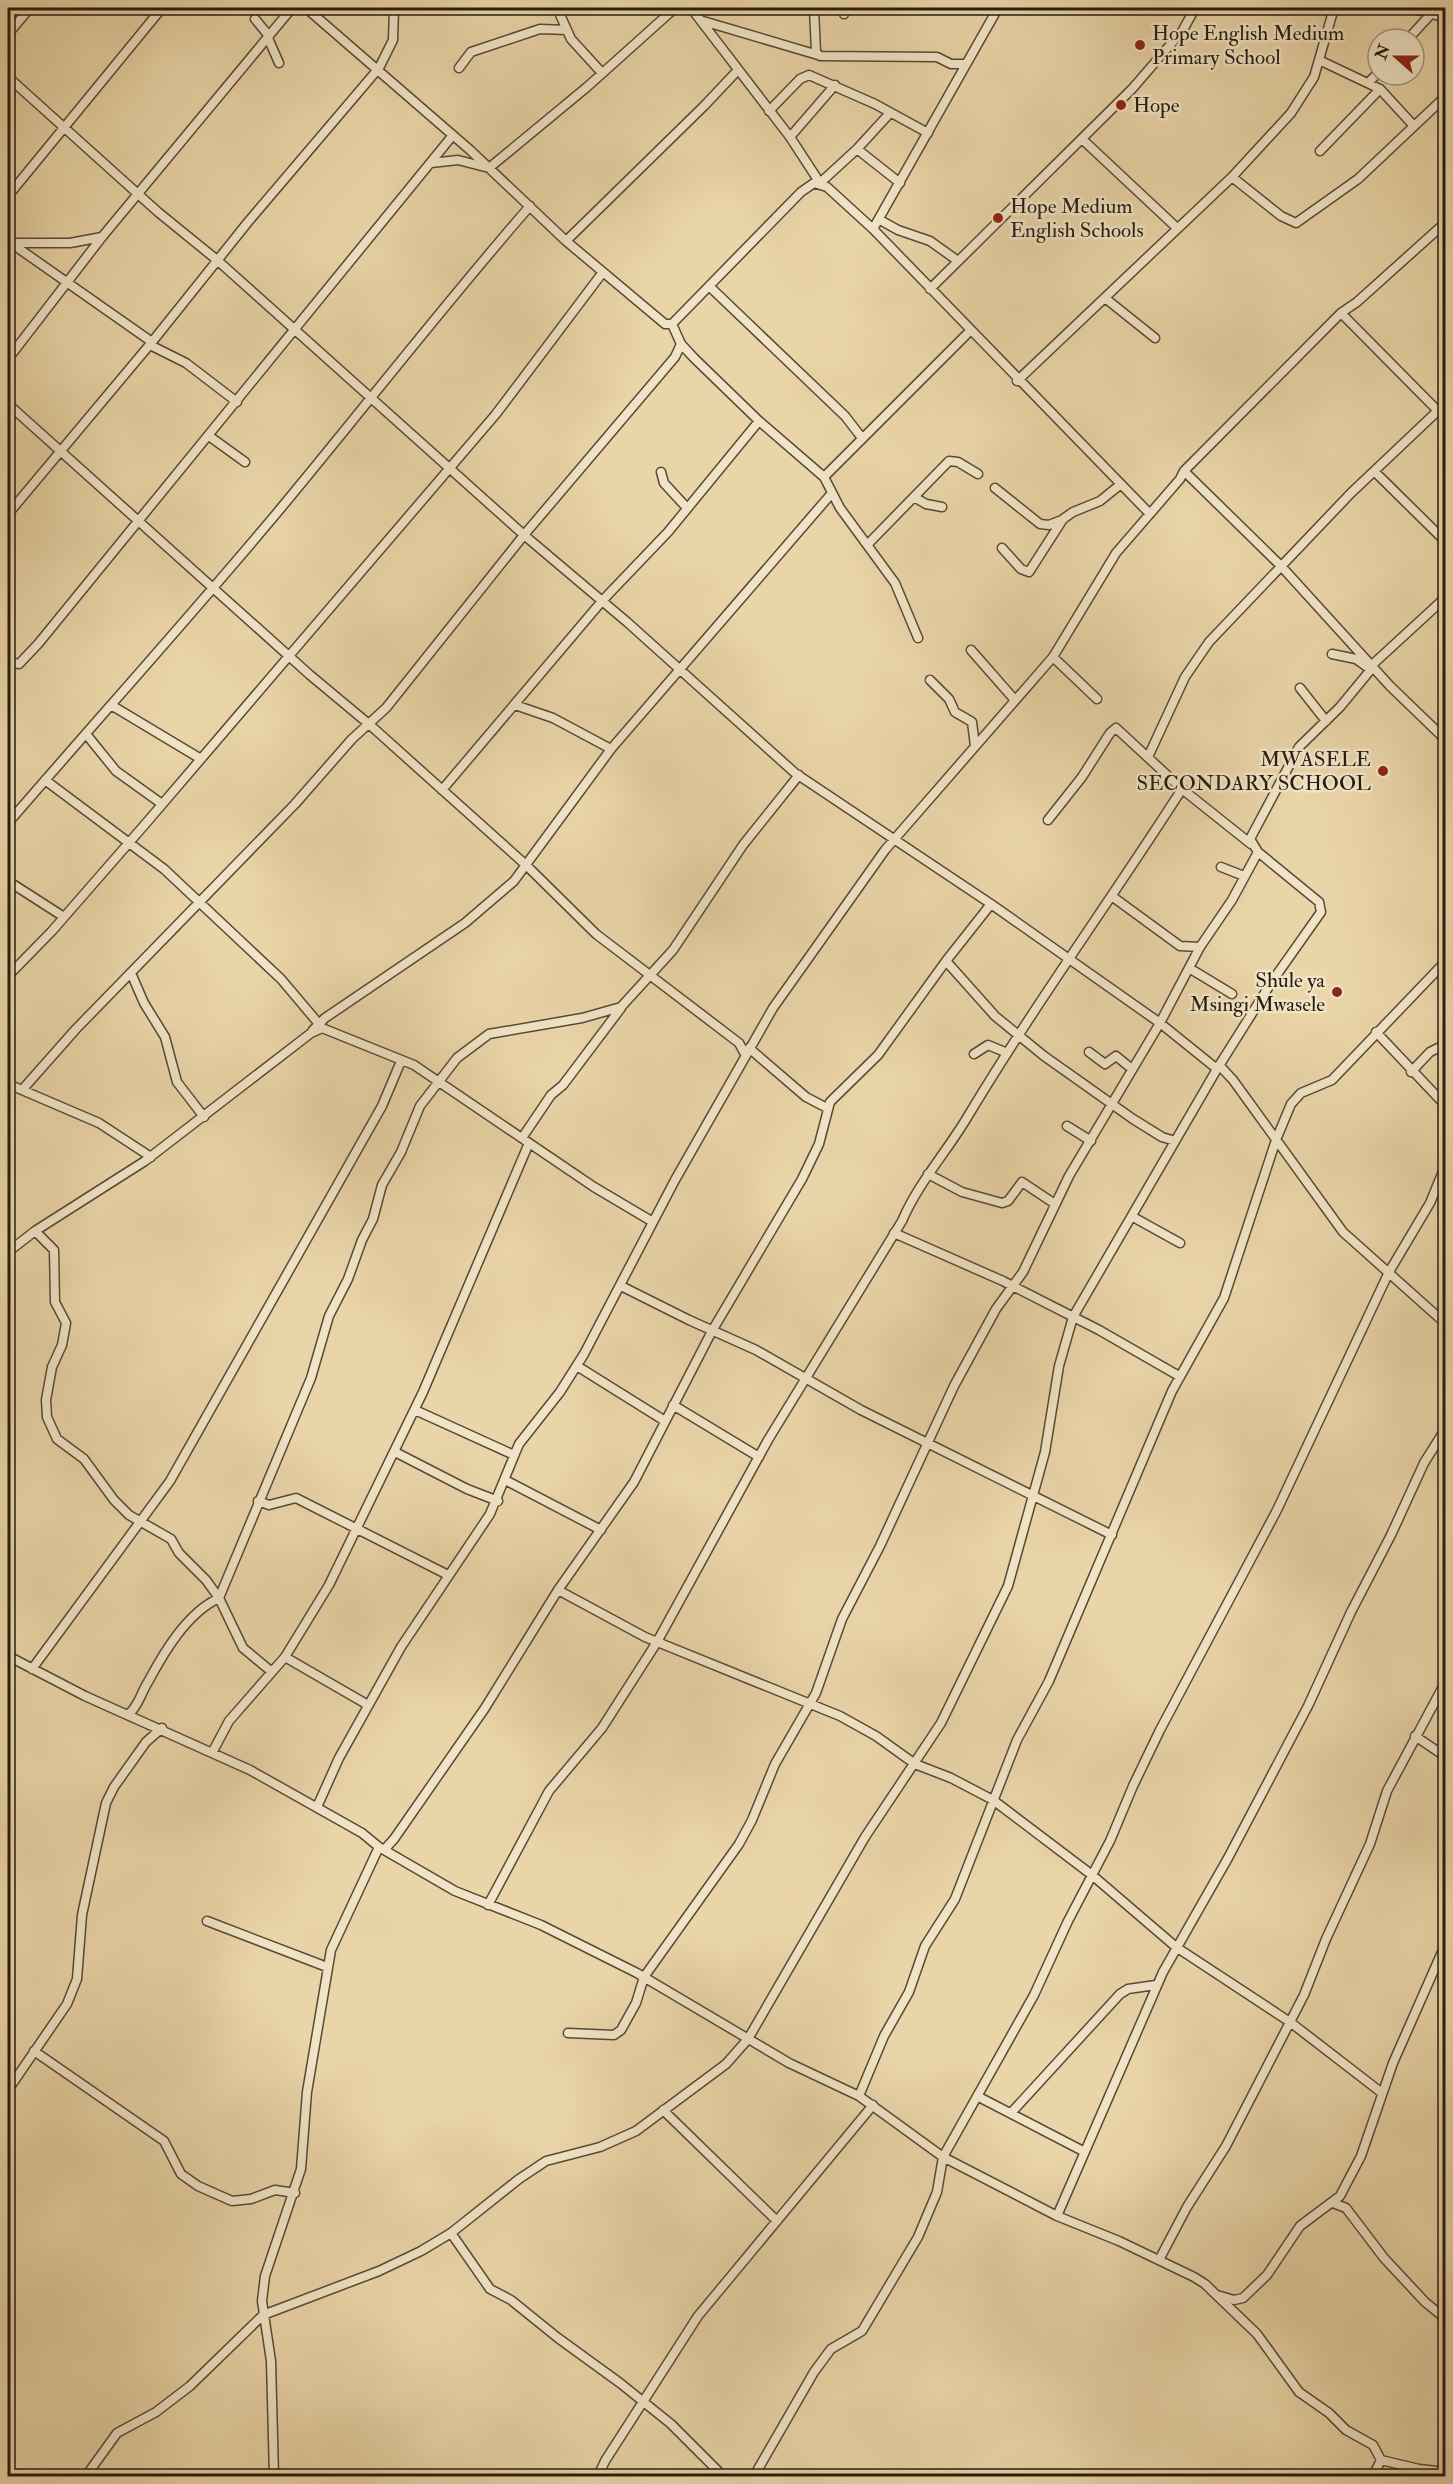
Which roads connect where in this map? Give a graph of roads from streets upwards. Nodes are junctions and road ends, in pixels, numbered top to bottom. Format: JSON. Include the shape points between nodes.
{"nodes":[{"id":1,"x":30,"y":8,"type":"edge"},
{"id":2,"x":162,"y":8,"type":"edge"},
{"id":3,"x":292,"y":8,"type":"edge"},
{"id":4,"x":306,"y":8,"type":"edge"},
{"id":5,"x":394,"y":8,"type":"edge"},
{"id":6,"x":556,"y":8,"type":"edge"},
{"id":7,"x":675,"y":8,"type":"edge"},
{"id":8,"x":692,"y":8,"type":"edge"},
{"id":9,"x":814,"y":8,"type":"edge"},
{"id":10,"x":998,"y":8,"type":"edge"},
{"id":11,"x":1195,"y":8,"type":"edge"},
{"id":12,"x":1334,"y":8,"type":"edge"},
{"id":13,"x":1411,"y":8,"type":"edge"},
{"id":14,"x":1431,"y":14,"type":"junction"},
{"id":15,"x":1446,"y":18,"type":"edge"},
{"id":16,"x":255,"y":20,"type":"dead end"},
{"id":17,"x":702,"y":21,"type":"junction"},
{"id":18,"x":1419,"y":27,"type":"edge"},
{"id":19,"x":567,"y":30,"type":"junction"},
{"id":20,"x":8,"y":34,"type":"edge"},
{"id":21,"x":268,"y":37,"type":"junction"},
{"id":22,"x":818,"y":55,"type":"junction"},
{"id":23,"x":1319,"y":60,"type":"junction"},
{"id":24,"x":279,"y":63,"type":"dead end"},
{"id":25,"x":966,"y":64,"type":"junction"},
{"id":26,"x":379,"y":68,"type":"junction"},
{"id":27,"x":459,"y":68,"type":"dead end"},
{"id":28,"x":738,"y":70,"type":"junction"},
{"id":29,"x":602,"y":73,"type":"junction"},
{"id":30,"x":8,"y":77,"type":"edge"},
{"id":31,"x":1366,"y":81,"type":"edge"},
{"id":32,"x":835,"y":85,"type":"junction"},
{"id":33,"x":1377,"y":87,"type":"edge"},
{"id":34,"x":1380,"y":89,"type":"junction"},
{"id":35,"x":1446,"y":96,"type":"edge"},
{"id":36,"x":769,"y":111,"type":"junction"},
{"id":37,"x":890,"y":113,"type":"junction"},
{"id":38,"x":1414,"y":126,"type":"junction"},
{"id":39,"x":64,"y":128,"type":"junction"},
{"id":40,"x":928,"y":133,"type":"junction"},
{"id":41,"x":453,"y":135,"type":"junction"},
{"id":42,"x":790,"y":137,"type":"junction"},
{"id":43,"x":1082,"y":139,"type":"junction"},
{"id":44,"x":857,"y":149,"type":"junction"},
{"id":45,"x":1320,"y":151,"type":"dead end"},
{"id":46,"x":431,"y":162,"type":"junction"},
{"id":47,"x":489,"y":168,"type":"junction"},
{"id":48,"x":1232,"y":177,"type":"junction"},
{"id":49,"x":820,"y":183,"type":"junction"},
{"id":50,"x":900,"y":183,"type":"junction"},
{"id":51,"x":139,"y":195,"type":"junction"},
{"id":52,"x":8,"y":196,"type":"edge"},
{"id":53,"x":530,"y":206,"type":"junction"},
{"id":54,"x":880,"y":220,"type":"junction"},
{"id":55,"x":1446,"y":222,"type":"edge"},
{"id":56,"x":1177,"y":228,"type":"junction"},
{"id":57,"x":873,"y":229,"type":"junction"},
{"id":58,"x":102,"y":237,"type":"junction"},
{"id":59,"x":566,"y":241,"type":"junction"},
{"id":60,"x":9,"y":242,"type":"edge"},
{"id":61,"x":218,"y":260,"type":"junction"},
{"id":62,"x":958,"y":261,"type":"junction"},
{"id":63,"x":603,"y":272,"type":"junction"},
{"id":64,"x":68,"y":284,"type":"junction"},
{"id":65,"x":709,"y":286,"type":"junction"},
{"id":66,"x":930,"y":288,"type":"junction"},
{"id":67,"x":1106,"y":298,"type":"junction"},
{"id":68,"x":1341,"y":313,"type":"junction"},
{"id":69,"x":672,"y":324,"type":"junction"},
{"id":70,"x":294,"y":329,"type":"junction"},
{"id":71,"x":970,"y":331,"type":"junction"},
{"id":72,"x":1155,"y":338,"type":"dead end"},
{"id":73,"x":151,"y":344,"type":"junction"},
{"id":74,"x":681,"y":344,"type":"junction"},
{"id":75,"x":8,"y":359,"type":"edge"},
{"id":76,"x":1017,"y":381,"type":"junction"},
{"id":77,"x":371,"y":397,"type":"junction"},
{"id":78,"x":237,"y":402,"type":"junction"},
{"id":79,"x":1446,"y":403,"type":"edge"},
{"id":80,"x":8,"y":404,"type":"edge"},
{"id":81,"x":1438,"y":411,"type":"junction"},
{"id":82,"x":759,"y":421,"type":"junction"},
{"id":83,"x":209,"y":436,"type":"junction"},
{"id":84,"x":862,"y":438,"type":"junction"},
{"id":85,"x":61,"y":450,"type":"junction"},
{"id":86,"x":245,"y":462,"type":"dead end"},
{"id":87,"x":448,"y":467,"type":"junction"},
{"id":88,"x":1184,"y":471,"type":"junction"},
{"id":89,"x":661,"y":472,"type":"dead end"},
{"id":90,"x":1375,"y":472,"type":"junction"},
{"id":91,"x":978,"y":474,"type":"dead end"},
{"id":92,"x":824,"y":477,"type":"junction"},
{"id":93,"x":1121,"y":484,"type":"junction"},
{"id":94,"x":996,"y":488,"type":"dead end"},
{"id":95,"x":832,"y":493,"type":"junction"},
{"id":96,"x":914,"y":497,"type":"junction"},
{"id":97,"x":942,"y":507,"type":"dead end"},
{"id":98,"x":687,"y":508,"type":"junction"},
{"id":99,"x":8,"y":514,"type":"edge"},
{"id":100,"x":1150,"y":514,"type":"junction"},
{"id":101,"x":138,"y":521,"type":"junction"},
{"id":102,"x":1061,"y":521,"type":"junction"},
{"id":103,"x":524,"y":535,"type":"junction"},
{"id":104,"x":1446,"y":542,"type":"edge"},
{"id":105,"x":868,"y":544,"type":"junction"},
{"id":106,"x":1002,"y":548,"type":"dead end"},
{"id":107,"x":1281,"y":566,"type":"junction"},
{"id":108,"x":212,"y":586,"type":"junction"},
{"id":109,"x":1446,"y":597,"type":"edge"},
{"id":110,"x":602,"y":601,"type":"junction"},
{"id":111,"x":918,"y":638,"type":"dead end"},
{"id":112,"x":971,"y":650,"type":"dead end"},
{"id":113,"x":1332,"y":654,"type":"dead end"},
{"id":114,"x":288,"y":655,"type":"junction"},
{"id":115,"x":1053,"y":657,"type":"junction"},
{"id":116,"x":8,"y":662,"type":"edge"},
{"id":117,"x":1372,"y":667,"type":"junction"},
{"id":118,"x":678,"y":671,"type":"junction"},
{"id":119,"x":930,"y":680,"type":"dead end"},
{"id":120,"x":1300,"y":688,"type":"dead end"},
{"id":121,"x":1014,"y":699,"type":"junction"},
{"id":122,"x":1097,"y":699,"type":"dead end"},
{"id":123,"x":111,"y":705,"type":"junction"},
{"id":124,"x":515,"y":705,"type":"junction"},
{"id":125,"x":1326,"y":720,"type":"junction"},
{"id":126,"x":370,"y":725,"type":"junction"},
{"id":127,"x":86,"y":734,"type":"junction"},
{"id":128,"x":1446,"y":740,"type":"edge"},
{"id":129,"x":975,"y":746,"type":"junction"},
{"id":130,"x":611,"y":749,"type":"junction"},
{"id":131,"x":1148,"y":757,"type":"junction"},
{"id":132,"x":201,"y":759,"type":"junction"},
{"id":133,"x":799,"y":776,"type":"junction"},
{"id":134,"x":45,"y":780,"type":"junction"},
{"id":135,"x":1182,"y":789,"type":"junction"},
{"id":136,"x":442,"y":790,"type":"junction"},
{"id":137,"x":162,"y":804,"type":"junction"},
{"id":138,"x":1048,"y":820,"type":"dead end"},
{"id":139,"x":8,"y":823,"type":"edge"},
{"id":140,"x":895,"y":839,"type":"junction"},
{"id":141,"x":130,"y":842,"type":"junction"},
{"id":142,"x":1251,"y":844,"type":"junction"},
{"id":143,"x":1258,"y":852,"type":"junction"},
{"id":144,"x":527,"y":866,"type":"junction"},
{"id":145,"x":1221,"y":867,"type":"dead end"},
{"id":146,"x":1244,"y":876,"type":"junction"},
{"id":147,"x":8,"y":881,"type":"edge"},
{"id":148,"x":1113,"y":897,"type":"junction"},
{"id":149,"x":199,"y":903,"type":"junction"},
{"id":150,"x":991,"y":904,"type":"junction"},
{"id":151,"x":64,"y":917,"type":"junction"},
{"id":152,"x":1200,"y":947,"type":"junction"},
{"id":153,"x":1069,"y":960,"type":"junction"},
{"id":154,"x":946,"y":961,"type":"junction"},
{"id":155,"x":1446,"y":961,"type":"edge"},
{"id":156,"x":1189,"y":968,"type":"junction"},
{"id":157,"x":132,"y":973,"type":"junction"},
{"id":158,"x":651,"y":974,"type":"junction"},
{"id":159,"x":8,"y":976,"type":"edge"},
{"id":160,"x":1232,"y":994,"type":"dead end"},
{"id":161,"x":621,"y":1007,"type":"junction"},
{"id":162,"x":1160,"y":1023,"type":"junction"},
{"id":163,"x":319,"y":1024,"type":"junction"},
{"id":164,"x":1376,"y":1032,"type":"junction"},
{"id":165,"x":311,"y":1033,"type":"junction"},
{"id":166,"x":1019,"y":1033,"type":"junction"},
{"id":167,"x":739,"y":1043,"type":"junction"},
{"id":168,"x":1444,"y":1045,"type":"edge"},
{"id":169,"x":749,"y":1048,"type":"junction"},
{"id":170,"x":1005,"y":1052,"type":"junction"},
{"id":171,"x":1089,"y":1052,"type":"dead end"},
{"id":172,"x":974,"y":1054,"type":"dead end"},
{"id":173,"x":402,"y":1060,"type":"junction"},
{"id":174,"x":1218,"y":1067,"type":"junction"},
{"id":175,"x":1132,"y":1069,"type":"junction"},
{"id":176,"x":1412,"y":1072,"type":"junction"},
{"id":177,"x":439,"y":1081,"type":"junction"},
{"id":178,"x":8,"y":1084,"type":"edge"},
{"id":179,"x":22,"y":1090,"type":"junction"},
{"id":180,"x":1112,"y":1105,"type":"junction"},
{"id":181,"x":1446,"y":1106,"type":"edge"},
{"id":182,"x":827,"y":1108,"type":"junction"},
{"id":183,"x":204,"y":1117,"type":"junction"},
{"id":184,"x":1067,"y":1126,"type":"dead end"},
{"id":185,"x":1276,"y":1140,"type":"junction"},
{"id":186,"x":526,"y":1141,"type":"junction"},
{"id":187,"x":1091,"y":1141,"type":"junction"},
{"id":188,"x":1175,"y":1141,"type":"junction"},
{"id":189,"x":151,"y":1157,"type":"junction"},
{"id":190,"x":1446,"y":1164,"type":"edge"},
{"id":191,"x":927,"y":1174,"type":"junction"},
{"id":192,"x":1054,"y":1204,"type":"junction"},
{"id":193,"x":1132,"y":1217,"type":"junction"},
{"id":194,"x":653,"y":1222,"type":"junction"},
{"id":195,"x":35,"y":1231,"type":"junction"},
{"id":196,"x":894,"y":1233,"type":"junction"},
{"id":197,"x":1180,"y":1243,"type":"dead end"},
{"id":198,"x":8,"y":1252,"type":"edge"},
{"id":199,"x":1389,"y":1272,"type":"junction"},
{"id":200,"x":621,"y":1286,"type":"junction"},
{"id":201,"x":1014,"y":1287,"type":"junction"},
{"id":202,"x":1073,"y":1317,"type":"junction"},
{"id":203,"x":1446,"y":1324,"type":"edge"},
{"id":204,"x":712,"y":1331,"type":"junction"},
{"id":205,"x":577,"y":1366,"type":"junction"},
{"id":206,"x":806,"y":1376,"type":"junction"},
{"id":207,"x":1179,"y":1376,"type":"junction"},
{"id":208,"x":673,"y":1405,"type":"junction"},
{"id":209,"x":414,"y":1410,"type":"junction"},
{"id":210,"x":665,"y":1420,"type":"junction"},
{"id":211,"x":1446,"y":1428,"type":"edge"},
{"id":212,"x":926,"y":1443,"type":"junction"},
{"id":213,"x":395,"y":1452,"type":"junction"},
{"id":214,"x":514,"y":1455,"type":"junction"},
{"id":215,"x":759,"y":1457,"type":"junction"},
{"id":216,"x":505,"y":1480,"type":"junction"},
{"id":217,"x":1033,"y":1495,"type":"junction"},
{"id":218,"x":498,"y":1501,"type":"junction"},
{"id":219,"x":258,"y":1502,"type":"junction"},
{"id":220,"x":140,"y":1523,"type":"junction"},
{"id":221,"x":357,"y":1528,"type":"junction"},
{"id":222,"x":601,"y":1530,"type":"junction"},
{"id":223,"x":1112,"y":1535,"type":"junction"},
{"id":224,"x":448,"y":1575,"type":"junction"},
{"id":225,"x":558,"y":1590,"type":"junction"},
{"id":226,"x":219,"y":1598,"type":"junction"},
{"id":227,"x":657,"y":1642,"type":"junction"},
{"id":228,"x":8,"y":1656,"type":"edge"},
{"id":229,"x":285,"y":1657,"type":"junction"},
{"id":230,"x":32,"y":1669,"type":"junction"},
{"id":231,"x":272,"y":1672,"type":"junction"},
{"id":232,"x":1446,"y":1681,"type":"edge"},
{"id":233,"x":811,"y":1702,"type":"junction"},
{"id":234,"x":368,"y":1705,"type":"junction"},
{"id":235,"x":129,"y":1714,"type":"junction"},
{"id":236,"x":162,"y":1728,"type":"junction"},
{"id":237,"x":1415,"y":1736,"type":"junction"},
{"id":238,"x":212,"y":1753,"type":"junction"},
{"id":239,"x":1446,"y":1757,"type":"edge"},
{"id":240,"x":915,"y":1764,"type":"junction"},
{"id":241,"x":993,"y":1800,"type":"junction"},
{"id":242,"x":317,"y":1807,"type":"junction"},
{"id":243,"x":381,"y":1848,"type":"junction"},
{"id":244,"x":1092,"y":1875,"type":"junction"},
{"id":245,"x":488,"y":1905,"type":"junction"},
{"id":246,"x":207,"y":1921,"type":"dead end"},
{"id":247,"x":1446,"y":1943,"type":"edge"},
{"id":248,"x":1176,"y":1947,"type":"junction"},
{"id":249,"x":327,"y":1967,"type":"junction"},
{"id":250,"x":644,"y":1977,"type":"junction"},
{"id":251,"x":1156,"y":1985,"type":"junction"},
{"id":252,"x":1290,"y":2022,"type":"junction"},
{"id":253,"x":568,"y":2033,"type":"dead end"},
{"id":254,"x":748,"y":2039,"type":"junction"},
{"id":255,"x":34,"y":2051,"type":"junction"},
{"id":256,"x":8,"y":2090,"type":"edge"},
{"id":257,"x":1382,"y":2093,"type":"junction"},
{"id":258,"x":859,"y":2096,"type":"junction"},
{"id":259,"x":977,"y":2096,"type":"junction"},
{"id":260,"x":873,"y":2105,"type":"junction"},
{"id":261,"x":663,"y":2110,"type":"junction"},
{"id":262,"x":1011,"y":2113,"type":"junction"},
{"id":263,"x":1083,"y":2151,"type":"junction"},
{"id":264,"x":943,"y":2157,"type":"junction"},
{"id":265,"x":295,"y":2193,"type":"junction"},
{"id":266,"x":1333,"y":2203,"type":"junction"},
{"id":267,"x":1057,"y":2216,"type":"junction"},
{"id":268,"x":777,"y":2221,"type":"junction"},
{"id":269,"x":451,"y":2233,"type":"junction"},
{"id":270,"x":1159,"y":2260,"type":"junction"},
{"id":271,"x":1216,"y":2295,"type":"junction"},
{"id":272,"x":263,"y":2315,"type":"junction"},
{"id":273,"x":1446,"y":2319,"type":"edge"},
{"id":274,"x":643,"y":2402,"type":"junction"},
{"id":275,"x":1381,"y":2460,"type":"junction"},
{"id":276,"x":1446,"y":2472,"type":"edge"},
{"id":277,"x":86,"y":2476,"type":"edge"},
{"id":278,"x":274,"y":2476,"type":"edge"},
{"id":279,"x":598,"y":2476,"type":"edge"},
{"id":280,"x":723,"y":2476,"type":"edge"},
{"id":281,"x":754,"y":2476,"type":"edge"},
{"id":282,"x":1373,"y":2476,"type":"edge"}],
"edges":[{"from":1,"to":20,"type":"street"},
{"from":2,"to":39,"type":"street"},
{"from":3,"to":21,"type":"street"},
{"from":4,"to":26,"type":"street"},
{"from":5,"to":26,"type":"street","via":[[393,40]]},
{"from":6,"to":19,"type":"street"},
{"from":7,"to":29,"type":"street"},
{"from":8,"to":17,"type":"street"},
{"from":9,"to":22,"type":"street"},
{"from":10,"to":25,"type":"street"},
{"from":11,"to":43,"type":"street","via":[[1161,56]]},
{"from":12,"to":23,"type":"street"},
{"from":13,"to":14,"type":"street"},
{"from":14,"to":15,"type":"street"},
{"from":14,"to":18,"type":"street"},
{"from":16,"to":21,"type":"street"},
{"from":17,"to":22,"type":"street"},
{"from":17,"to":28,"type":"street"},
{"from":19,"to":27,"type":"street","via":[[540,29],[471,52]]},
{"from":19,"to":29,"type":"street"},
{"from":21,"to":24,"type":"street"},
{"from":21,"to":51,"type":"street"},
{"from":22,"to":25,"type":"street","via":[[937,57],[951,64]]},
{"from":23,"to":31,"type":"street"},
{"from":23,"to":48,"type":"street","via":[[1314,77],[1297,104]]},
{"from":25,"to":40,"type":"street"},
{"from":26,"to":41,"type":"street"},
{"from":26,"to":61,"type":"street"},
{"from":28,"to":36,"type":"street"},
{"from":28,"to":59,"type":"street"},
{"from":29,"to":47,"type":"street"},
{"from":30,"to":39,"type":"street"},
{"from":32,"to":36,"type":"street","via":[[806,75]]},
{"from":32,"to":37,"type":"street"},
{"from":32,"to":42,"type":"street"},
{"from":33,"to":34,"type":"street"},
{"from":34,"to":38,"type":"street"},
{"from":34,"to":45,"type":"street"},
{"from":35,"to":38,"type":"street"},
{"from":36,"to":42,"type":"street"},
{"from":37,"to":40,"type":"street"},
{"from":37,"to":44,"type":"street"},
{"from":38,"to":48,"type":"street","via":[[1358,179],[1296,223],[1281,216]]},
{"from":39,"to":51,"type":"street"},
{"from":39,"to":52,"type":"street"},
{"from":40,"to":50,"type":"street"},
{"from":41,"to":46,"type":"street"},
{"from":41,"to":47,"type":"street"},
{"from":42,"to":49,"type":"street"},
{"from":43,"to":56,"type":"street"},
{"from":43,"to":62,"type":"street"},
{"from":44,"to":49,"type":"street"},
{"from":44,"to":50,"type":"street"},
{"from":46,"to":47,"type":"street","via":[[458,160]]},
{"from":46,"to":70,"type":"street"},
{"from":47,"to":53,"type":"street"},
{"from":48,"to":56,"type":"street"},
{"from":49,"to":57,"type":"street"},
{"from":49,"to":65,"type":"street","via":[[807,187],[783,207]]},
{"from":50,"to":54,"type":"street"},
{"from":51,"to":58,"type":"street"},
{"from":51,"to":61,"type":"street"},
{"from":53,"to":59,"type":"street"},
{"from":53,"to":77,"type":"street"},
{"from":54,"to":57,"type":"street"},
{"from":54,"to":62,"type":"street","via":[[930,241]]},
{"from":55,"to":68,"type":"street"},
{"from":56,"to":67,"type":"street"},
{"from":57,"to":66,"type":"street"},
{"from":58,"to":60,"type":"street","via":[[70,243]]},
{"from":58,"to":64,"type":"street"},
{"from":59,"to":63,"type":"street"},
{"from":60,"to":64,"type":"street"},
{"from":61,"to":70,"type":"street"},
{"from":61,"to":73,"type":"street"},
{"from":62,"to":66,"type":"street"},
{"from":63,"to":69,"type":"street","via":[[655,317]]},
{"from":63,"to":87,"type":"street","via":[[496,414]]},
{"from":64,"to":73,"type":"street"},
{"from":64,"to":75,"type":"street"},
{"from":65,"to":69,"type":"street"},
{"from":65,"to":84,"type":"street","via":[[845,416]]},
{"from":66,"to":71,"type":"street"},
{"from":67,"to":72,"type":"street"},
{"from":67,"to":76,"type":"street"},
{"from":68,"to":81,"type":"street"},
{"from":68,"to":88,"type":"street"},
{"from":69,"to":74,"type":"street"},
{"from":70,"to":77,"type":"street"},
{"from":70,"to":78,"type":"street"},
{"from":71,"to":76,"type":"street"},
{"from":71,"to":84,"type":"street"},
{"from":73,"to":78,"type":"street","via":[[186,363]]},
{"from":73,"to":85,"type":"street"},
{"from":74,"to":82,"type":"street"},
{"from":74,"to":103,"type":"street","via":[[675,357]]},
{"from":76,"to":93,"type":"street"},
{"from":77,"to":87,"type":"street"},
{"from":77,"to":108,"type":"street"},
{"from":78,"to":83,"type":"street"},
{"from":79,"to":81,"type":"street"},
{"from":80,"to":85,"type":"street"},
{"from":81,"to":90,"type":"street"},
{"from":82,"to":92,"type":"street"},
{"from":82,"to":98,"type":"street"},
{"from":83,"to":86,"type":"street"},
{"from":83,"to":101,"type":"street"},
{"from":84,"to":92,"type":"street"},
{"from":85,"to":99,"type":"street"},
{"from":85,"to":101,"type":"street"},
{"from":87,"to":103,"type":"street"},
{"from":87,"to":114,"type":"street"},
{"from":88,"to":100,"type":"street"},
{"from":88,"to":107,"type":"street"},
{"from":89,"to":98,"type":"street","via":[[664,483]]},
{"from":90,"to":104,"type":"street"},
{"from":90,"to":107,"type":"street"},
{"from":91,"to":96,"type":"street","via":[[950,461]]},
{"from":92,"to":95,"type":"street"},
{"from":93,"to":100,"type":"street"},
{"from":93,"to":102,"type":"street","via":[[1100,501]]},
{"from":94,"to":102,"type":"street","via":[[1040,524]]},
{"from":95,"to":105,"type":"street"},
{"from":95,"to":118,"type":"street"},
{"from":96,"to":97,"type":"street"},
{"from":96,"to":105,"type":"street"},
{"from":98,"to":110,"type":"street"},
{"from":100,"to":115,"type":"street","via":[[1116,553]]},
{"from":101,"to":108,"type":"street"},
{"from":101,"to":116,"type":"street","via":[[33,650],[18,664]]},
{"from":102,"to":106,"type":"street","via":[[1029,572],[1021,569]]},
{"from":103,"to":110,"type":"street"},
{"from":103,"to":126,"type":"street"},
{"from":105,"to":111,"type":"street","via":[[895,583]]},
{"from":107,"to":117,"type":"street"},
{"from":107,"to":131,"type":"street","via":[[1202,651],[1185,677]]},
{"from":108,"to":114,"type":"street"},
{"from":108,"to":123,"type":"street"},
{"from":109,"to":117,"type":"street"},
{"from":110,"to":118,"type":"street"},
{"from":110,"to":124,"type":"street"},
{"from":112,"to":121,"type":"street"},
{"from":113,"to":117,"type":"street"},
{"from":114,"to":126,"type":"street"},
{"from":114,"to":132,"type":"street"},
{"from":115,"to":121,"type":"street"},
{"from":115,"to":122,"type":"street"},
{"from":117,"to":125,"type":"street"},
{"from":117,"to":128,"type":"street"},
{"from":118,"to":130,"type":"street"},
{"from":118,"to":133,"type":"street"},
{"from":119,"to":129,"type":"street","via":[[949,699],[955,712],[972,722]]},
{"from":120,"to":125,"type":"street"},
{"from":121,"to":129,"type":"street"},
{"from":123,"to":127,"type":"street"},
{"from":123,"to":132,"type":"street"},
{"from":124,"to":130,"type":"street","via":[[553,718]]},
{"from":124,"to":136,"type":"street"},
{"from":125,"to":142,"type":"street","via":[[1294,754],[1250,839]]},
{"from":126,"to":136,"type":"street"},
{"from":126,"to":149,"type":"street","via":[[352,739]]},
{"from":127,"to":134,"type":"street"},
{"from":127,"to":137,"type":"street","via":[[116,771]]},
{"from":129,"to":140,"type":"street"},
{"from":130,"to":144,"type":"street"},
{"from":131,"to":135,"type":"street"},
{"from":131,"to":138,"type":"street","via":[[1125,734],[1113,729]]},
{"from":132,"to":137,"type":"street"},
{"from":133,"to":140,"type":"street"},
{"from":133,"to":158,"type":"street","via":[[743,845],[673,950]]},
{"from":134,"to":139,"type":"street"},
{"from":134,"to":141,"type":"street"},
{"from":135,"to":142,"type":"street"},
{"from":135,"to":148,"type":"street"},
{"from":136,"to":144,"type":"street"},
{"from":137,"to":141,"type":"street"},
{"from":140,"to":150,"type":"street"},
{"from":140,"to":169,"type":"street","via":[[812,950]]},
{"from":141,"to":149,"type":"street","via":[[164,868]]},
{"from":141,"to":151,"type":"street"},
{"from":142,"to":143,"type":"street"},
{"from":143,"to":146,"type":"street"},
{"from":143,"to":174,"type":"street","via":[[1307,891],[1322,909]]},
{"from":144,"to":158,"type":"street","via":[[596,934]]},
{"from":144,"to":163,"type":"street","via":[[465,922]]},
{"from":145,"to":146,"type":"street"},
{"from":146,"to":152,"type":"street"},
{"from":147,"to":151,"type":"street"},
{"from":148,"to":152,"type":"street","via":[[1180,946]]},
{"from":148,"to":153,"type":"street"},
{"from":149,"to":157,"type":"street"},
{"from":149,"to":163,"type":"street","via":[[281,979]]},
{"from":150,"to":153,"type":"street"},
{"from":150,"to":154,"type":"street"},
{"from":151,"to":159,"type":"street"},
{"from":152,"to":156,"type":"street"},
{"from":153,"to":162,"type":"street"},
{"from":153,"to":166,"type":"street"},
{"from":154,"to":166,"type":"street","via":[[983,1004]]},
{"from":154,"to":182,"type":"street","via":[[878,1055],[832,1098]]},
{"from":155,"to":164,"type":"street"},
{"from":156,"to":160,"type":"street"},
{"from":156,"to":162,"type":"street"},
{"from":157,"to":179,"type":"street"},
{"from":157,"to":183,"type":"street","via":[[144,1003],[165,1036],[177,1082]]},
{"from":158,"to":161,"type":"street"},
{"from":158,"to":167,"type":"street"},
{"from":161,"to":177,"type":"street","via":[[582,1018],[491,1033],[457,1058]]},
{"from":161,"to":186,"type":"street","via":[[563,1085],[551,1095]]},
{"from":162,"to":174,"type":"street"},
{"from":162,"to":175,"type":"street"},
{"from":163,"to":165,"type":"street"},
{"from":164,"to":176,"type":"street"},
{"from":164,"to":185,"type":"street","via":[[1332,1080],[1295,1097]]},
{"from":165,"to":173,"type":"street","via":[[327,1029]]},
{"from":165,"to":183,"type":"street"},
{"from":166,"to":170,"type":"street"},
{"from":166,"to":180,"type":"street"},
{"from":167,"to":169,"type":"street"},
{"from":167,"to":169,"type":"street"},
{"from":168,"to":176,"type":"street","via":[[1430,1052]]},
{"from":169,"to":182,"type":"street","via":[[806,1097]]},
{"from":169,"to":194,"type":"street"},
{"from":170,"to":172,"type":"street","via":[[988,1045]]},
{"from":170,"to":191,"type":"street"},
{"from":171,"to":175,"type":"street","via":[[1105,1064],[1115,1056]]},
{"from":173,"to":177,"type":"street"},
{"from":173,"to":220,"type":"street","via":[[382,1106],[209,1414]]},
{"from":174,"to":185,"type":"street"},
{"from":174,"to":188,"type":"street"},
{"from":175,"to":180,"type":"street"},
{"from":176,"to":181,"type":"street"},
{"from":177,"to":186,"type":"street"},
{"from":177,"to":219,"type":"street","via":[[420,1106],[382,1185],[373,1219],[329,1316],[311,1378]]},
{"from":178,"to":179,"type":"street"},
{"from":179,"to":189,"type":"street","via":[[99,1123]]},
{"from":180,"to":187,"type":"street"},
{"from":180,"to":188,"type":"street"},
{"from":182,"to":204,"type":"street","via":[[819,1144],[802,1179]]},
{"from":183,"to":189,"type":"street"},
{"from":184,"to":187,"type":"street"},
{"from":185,"to":199,"type":"street","via":[[1343,1232]]},
{"from":185,"to":207,"type":"street","via":[[1224,1298]]},
{"from":186,"to":194,"type":"street"},
{"from":186,"to":209,"type":"street"},
{"from":187,"to":192,"type":"street"},
{"from":188,"to":193,"type":"street"},
{"from":189,"to":195,"type":"street"},
{"from":190,"to":199,"type":"street","via":[[1427,1209]]},
{"from":191,"to":192,"type":"street","via":[[962,1192],[1004,1204],[1022,1182]]},
{"from":191,"to":196,"type":"street"},
{"from":192,"to":201,"type":"street"},
{"from":193,"to":197,"type":"street"},
{"from":193,"to":202,"type":"street"},
{"from":194,"to":200,"type":"street"},
{"from":195,"to":198,"type":"street"},
{"from":195,"to":220,"type":"street","via":[[54,1250],[55,1302],[66,1323],[52,1367],[47,1417],[61,1445],[84,1459],[114,1500]]},
{"from":196,"to":201,"type":"street"},
{"from":196,"to":206,"type":"street"},
{"from":199,"to":203,"type":"street"},
{"from":199,"to":244,"type":"street","via":[[1277,1510],[1206,1639]]},
{"from":200,"to":204,"type":"street"},
{"from":200,"to":205,"type":"street"},
{"from":201,"to":202,"type":"street"},
{"from":201,"to":212,"type":"street","via":[[996,1309]]},
{"from":202,"to":207,"type":"street"},
{"from":202,"to":217,"type":"street"},
{"from":204,"to":206,"type":"street"},
{"from":204,"to":208,"type":"street"},
{"from":205,"to":210,"type":"street"},
{"from":205,"to":214,"type":"street"},
{"from":206,"to":212,"type":"street"},
{"from":206,"to":215,"type":"street"},
{"from":207,"to":223,"type":"street"},
{"from":208,"to":210,"type":"street"},
{"from":208,"to":215,"type":"street"},
{"from":209,"to":213,"type":"street"},
{"from":209,"to":214,"type":"street"},
{"from":210,"to":222,"type":"street","via":[[634,1482]]},
{"from":211,"to":248,"type":"street","via":[[1424,1463],[1308,1706]]},
{"from":212,"to":217,"type":"street"},
{"from":212,"to":233,"type":"street","via":[[842,1619]]},
{"from":213,"to":218,"type":"street","via":[[467,1490]]},
{"from":213,"to":221,"type":"street"},
{"from":214,"to":216,"type":"street"},
{"from":215,"to":227,"type":"street"},
{"from":216,"to":218,"type":"street"},
{"from":216,"to":222,"type":"street"},
{"from":217,"to":223,"type":"street"},
{"from":217,"to":240,"type":"street","via":[[1008,1586],[941,1723]]},
{"from":218,"to":224,"type":"street"},
{"from":219,"to":221,"type":"street","via":[[269,1505],[296,1498]]},
{"from":219,"to":226,"type":"street"},
{"from":220,"to":226,"type":"street","via":[[171,1539]]},
{"from":220,"to":230,"type":"street","via":[[57,1630]]},
{"from":221,"to":224,"type":"street"},
{"from":221,"to":229,"type":"street","via":[[324,1594]]},
{"from":222,"to":225,"type":"street"},
{"from":223,"to":241,"type":"street"},
{"from":224,"to":234,"type":"street","via":[[400,1647]]},
{"from":225,"to":227,"type":"street"},
{"from":225,"to":243,"type":"street","via":[[485,1708],[394,1839]]},
{"from":226,"to":231,"type":"street","via":[[243,1648]]},
{"from":226,"to":235,"type":"street","via":[[200,1611],[174,1641]]},
{"from":227,"to":233,"type":"street"},
{"from":227,"to":245,"type":"street","via":[[602,1728],[549,1791]]},
{"from":228,"to":230,"type":"street"},
{"from":229,"to":231,"type":"street"},
{"from":229,"to":234,"type":"street"},
{"from":230,"to":235,"type":"street"},
{"from":231,"to":238,"type":"street","via":[[225,1727]]},
{"from":232,"to":237,"type":"street"},
{"from":233,"to":240,"type":"street","via":[[866,1730]]},
{"from":233,"to":250,"type":"street","via":[[775,1764],[739,1844]]},
{"from":234,"to":242,"type":"street"},
{"from":235,"to":236,"type":"street"},
{"from":236,"to":238,"type":"street"},
{"from":236,"to":255,"type":"street","via":[[146,1742],[106,1803],[81,1924],[77,1979],[67,2004]]},
{"from":237,"to":239,"type":"street"},
{"from":237,"to":252,"type":"street"},
{"from":238,"to":242,"type":"street"},
{"from":240,"to":241,"type":"street"},
{"from":240,"to":254,"type":"street","via":[[865,1837]]},
{"from":241,"to":244,"type":"street"},
{"from":241,"to":258,"type":"street","via":[[955,1899],[925,1946],[909,1992],[884,2037]]},
{"from":242,"to":243,"type":"street"},
{"from":243,"to":245,"type":"street","via":[[447,1887]]},
{"from":243,"to":249,"type":"street","via":[[335,1937]]},
{"from":244,"to":248,"type":"street"},
{"from":244,"to":259,"type":"street","via":[[1034,1995]]},
{"from":245,"to":250,"type":"street","via":[[541,1925]]},
{"from":246,"to":249,"type":"street"},
{"from":247,"to":257,"type":"street"},
{"from":248,"to":251,"type":"street"},
{"from":248,"to":252,"type":"street"},
{"from":249,"to":265,"type":"street","via":[[307,2092],[302,2169]]},
{"from":250,"to":253,"type":"street","via":[[636,2003],[618,2033]]},
{"from":250,"to":254,"type":"street"},
{"from":251,"to":262,"type":"street","via":[[1120,1994]]},
{"from":251,"to":263,"type":"street"},
{"from":252,"to":257,"type":"street"},
{"from":252,"to":270,"type":"street","via":[[1226,2146]]},
{"from":254,"to":258,"type":"street","via":[[805,2072]]},
{"from":254,"to":261,"type":"street","via":[[726,2064]]},
{"from":255,"to":256,"type":"street"},
{"from":255,"to":265,"type":"street","via":[[164,2141],[181,2174],[198,2186],[232,2201],[275,2190]]},
{"from":257,"to":266,"type":"street","via":[[1361,2156]]},
{"from":258,"to":260,"type":"street"},
{"from":259,"to":262,"type":"street"},
{"from":259,"to":264,"type":"street"},
{"from":260,"to":264,"type":"street"},
{"from":260,"to":268,"type":"street"},
{"from":261,"to":268,"type":"street"},
{"from":261,"to":269,"type":"street","via":[[612,2143],[546,2161]]},
{"from":262,"to":263,"type":"street"},
{"from":263,"to":267,"type":"street"},
{"from":264,"to":267,"type":"street"},
{"from":264,"to":281,"type":"street","via":[[929,2214],[895,2277],[862,2331],[823,2358]]},
{"from":265,"to":272,"type":"street","via":[[268,2267]]},
{"from":266,"to":271,"type":"street","via":[[1300,2226],[1267,2275],[1243,2298]]},
{"from":266,"to":273,"type":"street","via":[[1346,2208],[1384,2258]]},
{"from":267,"to":270,"type":"street"},
{"from":268,"to":274,"type":"street","via":[[698,2316]]},
{"from":269,"to":272,"type":"street","via":[[379,2271]]},
{"from":269,"to":274,"type":"street","via":[[490,2289],[509,2299]]},
{"from":270,"to":271,"type":"street","via":[[1194,2277]]},
{"from":271,"to":275,"type":"street","via":[[1257,2334],[1299,2392],[1346,2430],[1373,2445]]},
{"from":272,"to":277,"type":"street","via":[[190,2386],[156,2412],[117,2433]]},
{"from":272,"to":278,"type":"street","via":[[271,2361]]},
{"from":274,"to":279,"type":"street"},
{"from":274,"to":280,"type":"street"},
{"from":275,"to":276,"type":"street"},
{"from":275,"to":282,"type":"street"}]}
